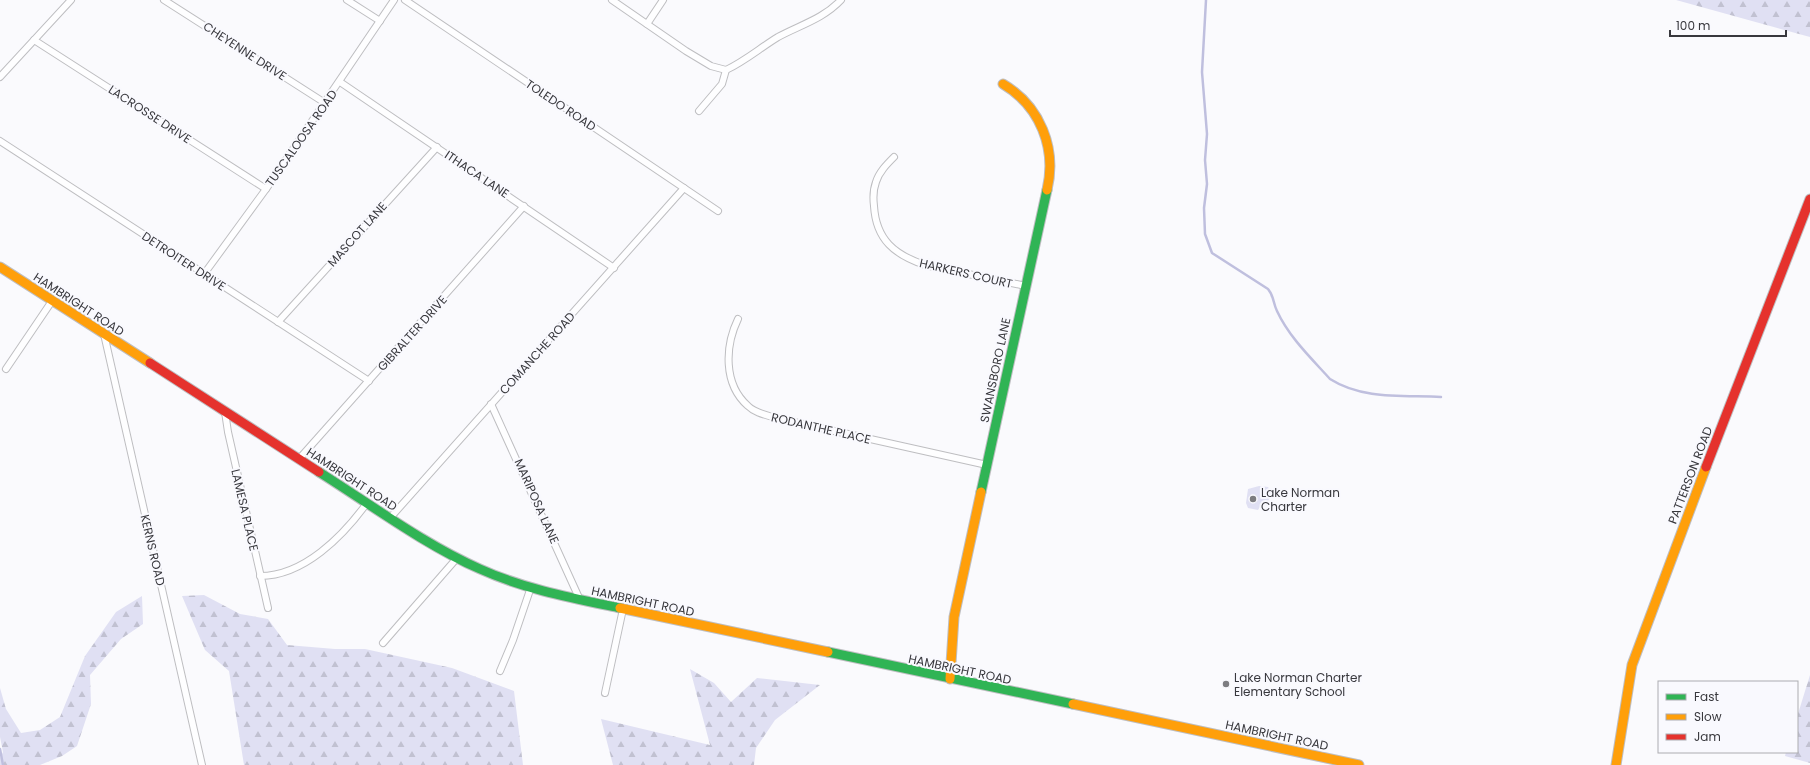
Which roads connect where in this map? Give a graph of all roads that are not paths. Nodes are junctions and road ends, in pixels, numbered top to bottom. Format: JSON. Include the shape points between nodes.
{"nodes":[{"id":1,"x":71,"y":0,"type":"edge"},
{"id":2,"x":164,"y":0,"type":"edge"},
{"id":3,"x":347,"y":0,"type":"edge"},
{"id":4,"x":394,"y":0,"type":"edge"},
{"id":5,"x":405,"y":0,"type":"edge"},
{"id":6,"x":612,"y":0,"type":"edge"},
{"id":7,"x":663,"y":0,"type":"edge"},
{"id":8,"x":841,"y":0,"type":"edge"},
{"id":9,"x":380,"y":21,"type":"junction"},
{"id":10,"x":648,"y":24,"type":"junction"},
{"id":11,"x":34,"y":40,"type":"junction"},
{"id":12,"x":726,"y":70,"type":"junction"},
{"id":13,"x":0,"y":77,"type":"edge"},
{"id":14,"x":340,"y":82,"type":"junction"},
{"id":15,"x":1003,"y":84,"type":"dead end"},
{"id":16,"x":325,"y":103,"type":"junction"},
{"id":17,"x":699,"y":111,"type":"dead end"},
{"id":18,"x":0,"y":141,"type":"edge"},
{"id":19,"x":437,"y":147,"type":"junction"},
{"id":20,"x":894,"y":157,"type":"dead end"},
{"id":21,"x":684,"y":188,"type":"junction"},
{"id":22,"x":266,"y":189,"type":"junction"},
{"id":23,"x":1810,"y":199,"type":"edge"},
{"id":24,"x":524,"y":206,"type":"junction"},
{"id":25,"x":718,"y":211,"type":"dead end"},
{"id":26,"x":0,"y":267,"type":"edge"},
{"id":27,"x":614,"y":268,"type":"junction"},
{"id":28,"x":204,"y":274,"type":"junction"},
{"id":29,"x":1026,"y":286,"type":"junction"},
{"id":30,"x":52,"y":301,"type":"junction"},
{"id":31,"x":738,"y":319,"type":"dead end"},
{"id":32,"x":278,"y":322,"type":"junction"},
{"id":33,"x":104,"y":334,"type":"junction"},
{"id":34,"x":6,"y":369,"type":"dead end"},
{"id":35,"x":369,"y":381,"type":"junction"},
{"id":36,"x":492,"y":404,"type":"junction"},
{"id":37,"x":225,"y":412,"type":"junction"},
{"id":38,"x":299,"y":459,"type":"junction"},
{"id":39,"x":988,"y":465,"type":"junction"},
{"id":40,"x":367,"y":503,"type":"junction"},
{"id":41,"x":390,"y":518,"type":"junction"},
{"id":42,"x":457,"y":558,"type":"junction"},
{"id":43,"x":260,"y":576,"type":"junction"},
{"id":44,"x":531,"y":587,"type":"junction"},
{"id":45,"x":580,"y":600,"type":"junction"},
{"id":46,"x":268,"y":608,"type":"dead end"},
{"id":47,"x":623,"y":609,"type":"junction"},
{"id":48,"x":383,"y":643,"type":"dead end"},
{"id":49,"x":500,"y":671,"type":"dead end"},
{"id":50,"x":950,"y":678,"type":"junction"},
{"id":51,"x":605,"y":693,"type":"dead end"},
{"id":52,"x":202,"y":765,"type":"edge"},
{"id":53,"x":1359,"y":765,"type":"edge"},
{"id":54,"x":1616,"y":765,"type":"edge"}],
"edges":[{"from":1,"to":11,"type":"street"},
{"from":2,"to":16,"type":"street","name":"CHEYENNE DRIVE"},
{"from":3,"to":9,"type":"street"},
{"from":4,"to":9,"type":"street","name":"TUSCALOOSA ROAD"},
{"from":5,"to":21,"type":"street","name":"TOLEDO ROAD"},
{"from":6,"to":10,"type":"street"},
{"from":7,"to":10,"type":"street"},
{"from":8,"to":12,"type":"street","via":[[812,22],[781,36]]},
{"from":9,"to":14,"type":"street","name":"TUSCALOOSA ROAD"},
{"from":10,"to":12,"type":"street","via":[[711,66]]},
{"from":11,"to":13,"type":"street"},
{"from":11,"to":22,"type":"street","name":"LACROSSE DRIVE"},
{"from":12,"to":17,"type":"street","via":[[722,84]]},
{"from":14,"to":16,"type":"street","name":"TUSCALOOSA ROAD"},
{"from":14,"to":19,"type":"street","name":"ITHACA LANE"},
{"from":15,"to":29,"type":"main road","name":"SWANSBORO LANE","via":[[1018,93],[1032,109],[1044,130],[1050,154],[1050,178]]},
{"from":16,"to":22,"type":"street","name":"TUSCALOOSA ROAD"},
{"from":18,"to":28,"type":"street","name":"DETROITER DRIVE"},
{"from":19,"to":24,"type":"street","name":"ITHACA LANE"},
{"from":19,"to":32,"type":"street","name":"MASCOT LANE"},
{"from":20,"to":29,"type":"street","name":"HARKERS COURT","via":[[876,181],[873,198],[880,232],[893,248],[908,259],[925,265]]},
{"from":21,"to":25,"type":"street","name":"TOLEDO ROAD"},
{"from":21,"to":27,"type":"street","name":"COMANCHE ROAD"},
{"from":22,"to":28,"type":"street","name":"TUSCALOOSA ROAD"},
{"from":23,"to":54,"type":"main road","name":"PATTERSON ROAD","via":[[1632,665]]},
{"from":24,"to":27,"type":"street","name":"ITHACA LANE"},
{"from":24,"to":35,"type":"street","name":"GIBRALTER DRIVE"},
{"from":26,"to":30,"type":"main road","name":"HAMBRIGHT ROAD"},
{"from":27,"to":36,"type":"street","name":"COMANCHE ROAD"},
{"from":28,"to":32,"type":"street","name":"DETROITER DRIVE"},
{"from":29,"to":39,"type":"main road","name":"SWANSBORO LANE"},
{"from":30,"to":33,"type":"main road","name":"HAMBRIGHT ROAD"},
{"from":30,"to":34,"type":"street"},
{"from":31,"to":39,"type":"street","name":"RODANTHE PLACE","via":[[729,347],[729,369],[732,381],[742,399],[755,411],[776,418]]},
{"from":32,"to":35,"type":"street","name":"DETROITER DRIVE"},
{"from":33,"to":37,"type":"main road","name":"HAMBRIGHT ROAD"},
{"from":33,"to":52,"type":"street","name":"KERNS ROAD"},
{"from":35,"to":38,"type":"street","name":"GIBRALTER DRIVE"},
{"from":36,"to":41,"type":"street","name":"COMANCHE ROAD"},
{"from":36,"to":45,"type":"street","name":"MARIPOSA LANE"},
{"from":37,"to":38,"type":"main road","name":"HAMBRIGHT ROAD"},
{"from":37,"to":43,"type":"street","name":"LAMESA PLACE"},
{"from":38,"to":40,"type":"main road","name":"HAMBRIGHT ROAD"},
{"from":39,"to":50,"type":"main road","name":"SWANSBORO LANE","via":[[954,618]]},
{"from":40,"to":41,"type":"main road","name":"HAMBRIGHT ROAD"},
{"from":40,"to":43,"type":"street","via":[[345,530],[317,555],[292,568]]},
{"from":41,"to":42,"type":"main road","name":"HAMBRIGHT ROAD"},
{"from":42,"to":44,"type":"main road","name":"HAMBRIGHT ROAD","via":[[497,576]]},
{"from":42,"to":48,"type":"street"},
{"from":43,"to":46,"type":"street","name":"LAMESA PLACE"},
{"from":44,"to":45,"type":"main road","name":"HAMBRIGHT ROAD"},
{"from":44,"to":49,"type":"street"},
{"from":45,"to":47,"type":"main road","name":"HAMBRIGHT ROAD"},
{"from":47,"to":50,"type":"main road","name":"HAMBRIGHT ROAD"},
{"from":47,"to":51,"type":"street"},
{"from":50,"to":53,"type":"main road","name":"HAMBRIGHT ROAD"}]}
